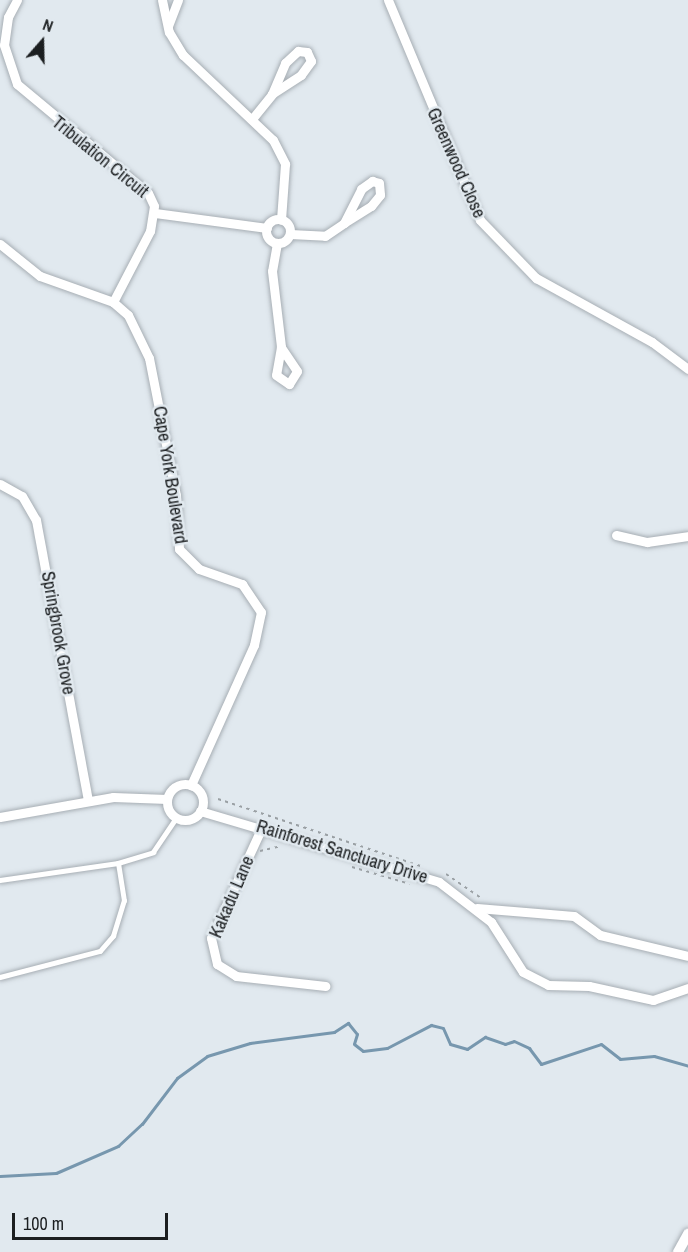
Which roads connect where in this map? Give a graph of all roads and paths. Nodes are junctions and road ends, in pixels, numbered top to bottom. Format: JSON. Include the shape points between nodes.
{"nodes":[{"id":1,"x":17,"y":0,"type":"edge"},
{"id":2,"x":162,"y":0,"type":"edge"},
{"id":3,"x":178,"y":0,"type":"edge"},
{"id":4,"x":388,"y":0,"type":"edge"},
{"id":5,"x":168,"y":26,"type":"junction"},
{"id":6,"x":272,"y":94,"type":"junction"},
{"id":7,"x":252,"y":119,"type":"junction"},
{"id":8,"x":155,"y":213,"type":"junction"},
{"id":9,"x":281,"y":220,"type":"junction"},
{"id":10,"x":344,"y":223,"type":"junction"},
{"id":11,"x":267,"y":228,"type":"junction"},
{"id":12,"x":290,"y":234,"type":"junction"},
{"id":13,"x":276,"y":243,"type":"junction"},
{"id":14,"x":0,"y":244,"type":"edge"},
{"id":15,"x":113,"y":302,"type":"junction"},
{"id":16,"x":281,"y":347,"type":"dead end"},
{"id":17,"x":688,"y":369,"type":"edge"},
{"id":18,"x":0,"y":483,"type":"edge"},
{"id":19,"x":616,"y":535,"type":"dead end"},
{"id":20,"x":688,"y":537,"type":"edge"},
{"id":21,"x":191,"y":785,"type":"junction"},
{"id":22,"x":167,"y":799,"type":"junction"},
{"id":23,"x":218,"y":799,"type":"dead end"},
{"id":24,"x":88,"y":800,"type":"junction"},
{"id":25,"x":200,"y":811,"type":"junction"},
{"id":26,"x":0,"y":817,"type":"edge"},
{"id":27,"x":176,"y":818,"type":"junction"},
{"id":28,"x":262,"y":827,"type":"junction"},
{"id":29,"x":286,"y":847,"type":"dead end"},
{"id":30,"x":255,"y":850,"type":"dead end"},
{"id":31,"x":118,"y":863,"type":"junction"},
{"id":32,"x":345,"y":865,"type":"dead end"},
{"id":33,"x":428,"y":867,"type":"dead end"},
{"id":34,"x":437,"y":871,"type":"dead end"},
{"id":35,"x":0,"y":880,"type":"edge"},
{"id":36,"x":415,"y":885,"type":"dead end"},
{"id":37,"x":481,"y":898,"type":"dead end"},
{"id":38,"x":477,"y":908,"type":"junction"},
{"id":39,"x":688,"y":956,"type":"edge"},
{"id":40,"x":0,"y":977,"type":"edge"},
{"id":41,"x":325,"y":986,"type":"dead end"},
{"id":42,"x":688,"y":988,"type":"edge"},
{"id":43,"x":688,"y":1234,"type":"edge"},
{"id":44,"x":678,"y":1252,"type":"edge"}],
"edges":[{"from":1,"to":8,"type":"street","name":"Tribulation Circuit","via":[[8,17],[4,45],[17,84],[148,193]]},
{"from":2,"to":5,"type":"street"},
{"from":3,"to":5,"type":"street"},
{"from":4,"to":17,"type":"street","name":"Greenwood Close","via":[[480,220],[536,278]]},
{"from":5,"to":7,"type":"street","via":[[197,72]]},
{"from":6,"to":6,"type":"street","via":[[285,63],[298,51],[307,52],[311,61],[301,75]]},
{"from":6,"to":7,"type":"street"},
{"from":7,"to":9,"type":"street","via":[[273,140],[285,164]]},
{"from":8,"to":11,"type":"street"},
{"from":8,"to":15,"type":"street","name":"Tribulation Circuit"},
{"from":9,"to":11,"type":"street"},
{"from":9,"to":12,"type":"street"},
{"from":10,"to":10,"type":"street","via":[[355,195],[369,182],[379,183],[380,195],[371,206]]},
{"from":10,"to":12,"type":"street","via":[[325,236]]},
{"from":11,"to":13,"type":"street"},
{"from":12,"to":13,"type":"street"},
{"from":13,"to":16,"type":"street","via":[[272,287]]},
{"from":14,"to":15,"type":"street","via":[[40,276]]},
{"from":15,"to":21,"type":"street","name":"Cape York Boulevard","via":[[139,330],[149,358],[177,495],[179,549],[200,569],[242,584],[261,612],[254,645]]},
{"from":18,"to":24,"type":"street","name":"Springbrook Grove","via":[[22,496],[36,520]]},
{"from":19,"to":20,"type":"street","via":[[647,542]]},
{"from":21,"to":22,"type":"street","via":[[176,786]]},
{"from":21,"to":25,"type":"street","via":[[201,794]]},
{"from":22,"to":24,"type":"street"},
{"from":22,"to":27,"type":"street"},
{"from":23,"to":33,"type":"path"},
{"from":24,"to":26,"type":"street"},
{"from":25,"to":27,"type":"street","via":[[188,819]]},
{"from":25,"to":28,"type":"street","name":"Rainforest Sanctuary Drive"},
{"from":27,"to":31,"type":"lane","via":[[153,852]]},
{"from":28,"to":38,"type":"street","name":"Rainforest Sanctuary Drive","via":[[439,882]]},
{"from":28,"to":41,"type":"street","name":"Kakadu Lane","via":[[211,938],[217,964],[236,976]]},
{"from":29,"to":30,"type":"path"},
{"from":31,"to":35,"type":"lane"},
{"from":31,"to":40,"type":"lane","via":[[124,901],[113,936],[100,951]]},
{"from":32,"to":36,"type":"path"},
{"from":34,"to":37,"type":"path"},
{"from":38,"to":39,"type":"street","name":"Rainforest Sanctuary Drive","via":[[574,916],[600,935]]},
{"from":38,"to":42,"type":"street","name":"Rainforest Sanctuary Drive","via":[[499,931],[524,972],[548,985],[589,986],[653,1000]]},
{"from":43,"to":44,"type":"street"}]}
